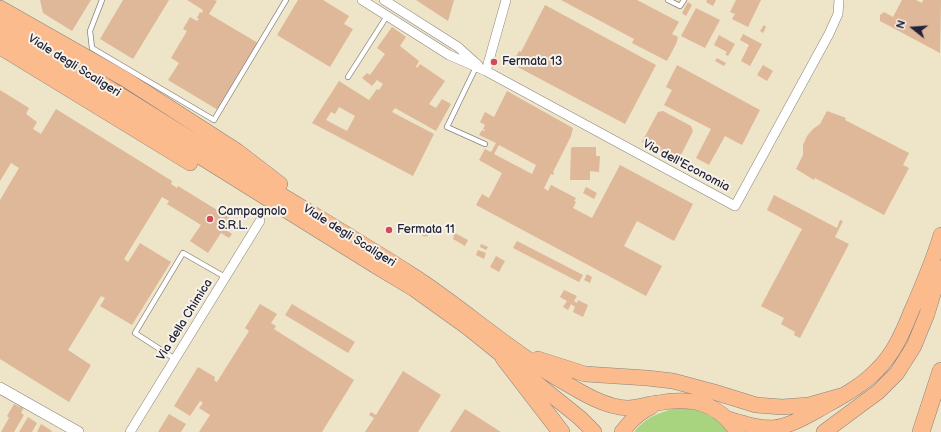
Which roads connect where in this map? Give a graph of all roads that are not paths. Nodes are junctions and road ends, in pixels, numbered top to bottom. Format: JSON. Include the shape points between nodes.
{"nodes":[{"id":1,"x":8,"y":0,"type":"edge"},
{"id":2,"x":102,"y":0,"type":"edge"},
{"id":3,"x":286,"y":0,"type":"edge"},
{"id":4,"x":362,"y":0,"type":"edge"},
{"id":5,"x":384,"y":0,"type":"edge"},
{"id":6,"x":506,"y":0,"type":"edge"},
{"id":7,"x":668,"y":0,"type":"edge"},
{"id":8,"x":684,"y":0,"type":"edge"},
{"id":9,"x":839,"y":0,"type":"edge"},
{"id":10,"x":0,"y":8,"type":"edge"},
{"id":11,"x":387,"y":16,"type":"junction"},
{"id":12,"x":7,"y":17,"type":"edge"},
{"id":13,"x":0,"y":32,"type":"edge"},
{"id":14,"x":0,"y":47,"type":"edge"},
{"id":15,"x":476,"y":67,"type":"junction"},
{"id":16,"x":486,"y":71,"type":"junction"},
{"id":17,"x":348,"y":76,"type":"dead end"},
{"id":18,"x":183,"y":141,"type":"junction"},
{"id":19,"x":485,"y":144,"type":"dead end"},
{"id":20,"x":260,"y":221,"type":"dead end"},
{"id":21,"x":941,"y":235,"type":"edge"},
{"id":22,"x":356,"y":241,"type":"junction"},
{"id":23,"x":374,"y":265,"type":"junction"},
{"id":24,"x":941,"y":268,"type":"edge"},
{"id":25,"x":225,"y":277,"type":"junction"},
{"id":26,"x":507,"y":353,"type":"junction"},
{"id":27,"x":175,"y":359,"type":"junction"},
{"id":28,"x":941,"y":371,"type":"edge"},
{"id":29,"x":0,"y":388,"type":"edge"},
{"id":30,"x":844,"y":395,"type":"junction"},
{"id":31,"x":661,"y":402,"type":"junction"},
{"id":32,"x":728,"y":419,"type":"junction"},
{"id":33,"x":78,"y":432,"type":"edge"},
{"id":34,"x":130,"y":432,"type":"edge"},
{"id":35,"x":560,"y":432,"type":"edge"},
{"id":36,"x":594,"y":432,"type":"edge"},
{"id":37,"x":622,"y":432,"type":"edge"},
{"id":38,"x":737,"y":432,"type":"edge"},
{"id":39,"x":824,"y":432,"type":"edge"},
{"id":40,"x":921,"y":432,"type":"edge"},
{"id":41,"x":925,"y":432,"type":"edge"}],
"edges":[{"from":1,"to":12,"type":"highway"},
{"from":2,"to":3,"type":"lane","via":[[90,31],[92,48],[214,120]]},
{"from":4,"to":11,"type":"street","name":"Via dell'Economia"},
{"from":5,"to":16,"type":"street","name":"Via dell'Economia","via":[[458,47]]},
{"from":6,"to":16,"type":"street"},
{"from":7,"to":8,"type":"lane","via":[[680,6]]},
{"from":9,"to":16,"type":"street","name":"Via dell'Economia","via":[[838,14],[829,34],[735,206]]},
{"from":10,"to":12,"type":"highway"},
{"from":11,"to":15,"type":"street","name":"Via dell'Economia","via":[[449,55]]},
{"from":11,"to":17,"type":"lane"},
{"from":12,"to":18,"type":"highway","name":"Viale degli Scaligeri"},
{"from":12,"to":22,"type":"highway","via":[[124,79],[236,151]]},
{"from":13,"to":18,"type":"highway","name":"Viale degli Scaligeri"},
{"from":14,"to":23,"type":"highway","via":[[265,208]]},
{"from":15,"to":16,"type":"street","name":"Via dell'Economia"},
{"from":15,"to":19,"type":"lane","via":[[447,127]]},
{"from":18,"to":22,"type":"highway","name":"Viale degli Scaligeri"},
{"from":18,"to":23,"type":"highway","name":"Viale degli Scaligeri"},
{"from":20,"to":25,"type":"street","name":"Via della Chimica"},
{"from":21,"to":30,"type":"highway","via":[[920,291],[891,353],[863,383]]},
{"from":22,"to":26,"type":"highway","name":"Viale degli Scaligeri","via":[[413,276],[471,317]]},
{"from":23,"to":26,"type":"highway","name":"Viale degli Scaligeri","via":[[414,289]]},
{"from":24,"to":39,"type":"highway","via":[[914,346],[897,373],[878,392]]},
{"from":25,"to":27,"type":"street","name":"Via della Chimica"},
{"from":25,"to":27,"type":"lane","via":[[183,253],[135,333]]},
{"from":26,"to":30,"type":"highway","via":[[585,374],[673,381],[756,405],[809,405]]},
{"from":26,"to":31,"type":"highway","name":"Viale degli Scaligeri","via":[[612,406],[629,408]]},
{"from":26,"to":35,"type":"highway"},
{"from":26,"to":36,"type":"highway","name":"Viale degli Scaligeri"},
{"from":27,"to":34,"type":"street","name":"Via della Chimica"},
{"from":28,"to":40,"type":"highway"},
{"from":28,"to":41,"type":"highway"},
{"from":29,"to":33,"type":"street"},
{"from":30,"to":32,"type":"highway","via":[[782,429],[766,431],[747,428]]},
{"from":31,"to":32,"type":"highway","name":"Viale degli Scaligeri","via":[[682,399],[700,402]]},
{"from":31,"to":37,"type":"highway","name":"Viale degli Scaligeri","via":[[636,415]]},
{"from":32,"to":38,"type":"highway","name":"Viale degli Scaligeri"}]}
